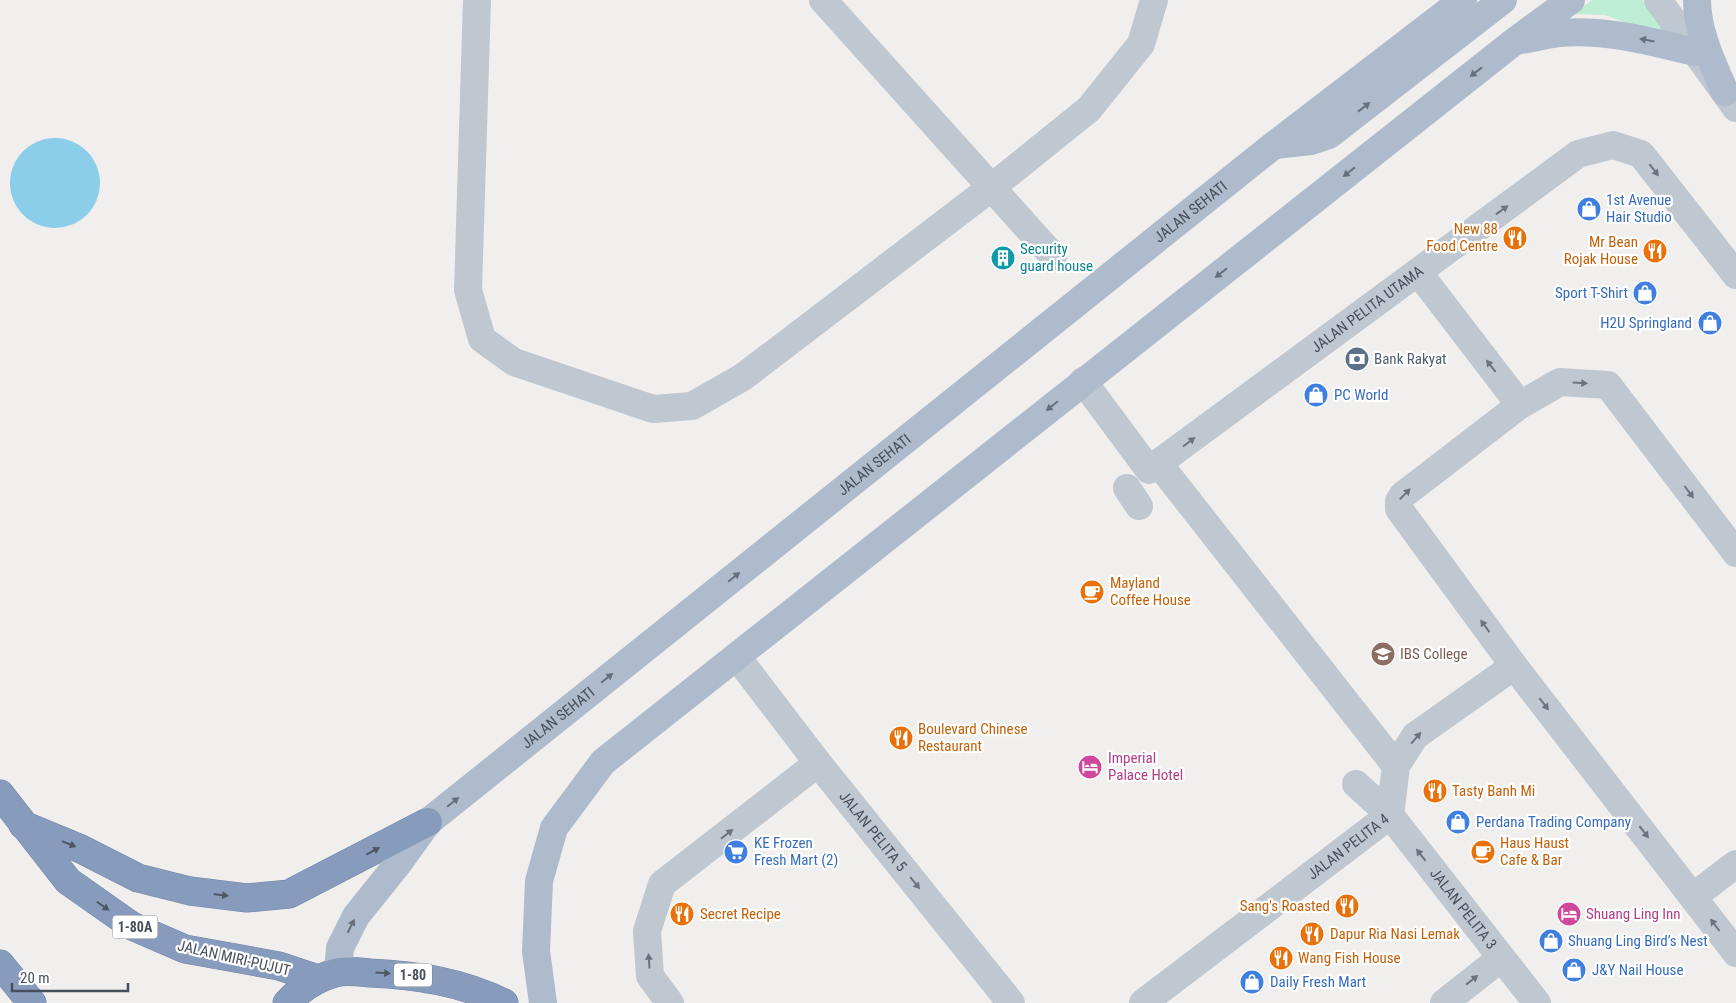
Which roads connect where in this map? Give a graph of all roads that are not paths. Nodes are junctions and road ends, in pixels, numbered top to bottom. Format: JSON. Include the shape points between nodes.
{"nodes":[{"id":1,"x":477,"y":0,"type":"edge"},
{"id":2,"x":823,"y":0,"type":"edge"},
{"id":3,"x":1154,"y":0,"type":"edge"},
{"id":4,"x":1463,"y":0,"type":"edge"},
{"id":5,"x":1503,"y":0,"type":"edge"},
{"id":6,"x":1571,"y":0,"type":"edge"},
{"id":7,"x":1658,"y":0,"type":"edge"},
{"id":8,"x":1697,"y":0,"type":"edge"},
{"id":9,"x":1515,"y":41,"type":"junction"},
{"id":10,"x":1694,"y":52,"type":"junction"},
{"id":11,"x":1730,"y":100,"type":"edge"},
{"id":12,"x":1274,"y":145,"type":"junction"},
{"id":13,"x":992,"y":187,"type":"junction"},
{"id":14,"x":1053,"y":256,"type":"dead end"},
{"id":15,"x":1418,"y":272,"type":"junction"},
{"id":16,"x":1736,"y":275,"type":"edge"},
{"id":17,"x":1083,"y":381,"type":"junction"},
{"id":18,"x":1520,"y":405,"type":"junction"},
{"id":19,"x":1154,"y":467,"type":"junction"},
{"id":20,"x":1736,"y":554,"type":"edge"},
{"id":21,"x":737,"y":657,"type":"junction"},
{"id":22,"x":1514,"y":666,"type":"junction"},
{"id":23,"x":818,"y":763,"type":"junction"},
{"id":24,"x":1396,"y":766,"type":"junction"},
{"id":25,"x":1356,"y":784,"type":"dead end"},
{"id":26,"x":0,"y":794,"type":"edge"},
{"id":27,"x":1390,"y":815,"type":"junction"},
{"id":28,"x":428,"y":822,"type":"junction"},
{"id":29,"x":23,"y":825,"type":"junction"},
{"id":30,"x":1736,"y":864,"type":"edge"},
{"id":31,"x":1694,"y":896,"type":"junction"},
{"id":32,"x":1736,"y":953,"type":"edge"},
{"id":33,"x":1501,"y":958,"type":"junction"},
{"id":34,"x":0,"y":964,"type":"edge"},
{"id":35,"x":328,"y":976,"type":"junction"},
{"id":36,"x":32,"y":1003,"type":"edge"},
{"id":37,"x":287,"y":1003,"type":"edge"},
{"id":38,"x":504,"y":1003,"type":"edge"},
{"id":39,"x":543,"y":1003,"type":"edge"},
{"id":40,"x":670,"y":1003,"type":"edge"},
{"id":41,"x":1011,"y":1003,"type":"edge"},
{"id":42,"x":1143,"y":1003,"type":"edge"},
{"id":43,"x":1444,"y":1003,"type":"edge"},
{"id":44,"x":1537,"y":1003,"type":"edge"}],
"edges":[{"from":1,"to":13,"type":"street","via":[[468,290],[482,339],[514,362],[653,409],[692,406],[743,377]]},
{"from":2,"to":13,"type":"street"},
{"from":3,"to":13,"type":"street","via":[[1141,44],[1089,109]]},
{"from":4,"to":12,"type":"main road","name":"JALAN SEHATI"},
{"from":12,"to":5,"type":"main road","one_way":true,"via":[[1310,141],[1329,135]]},
{"from":6,"to":9,"type":"main road"},
{"from":7,"to":10,"type":"street"},
{"from":8,"to":11,"type":"main road","via":[[1697,13],[1710,58]]},
{"from":10,"to":9,"type":"main road","one_way":true,"via":[[1606,33],[1560,33]]},
{"from":9,"to":17,"type":"main road","one_way":true},
{"from":10,"to":11,"type":"street"},
{"from":28,"to":12,"type":"main road","name":"JALAN SEHATI","one_way":true},
{"from":13,"to":14,"type":"street"},
{"from":15,"to":16,"type":"street","name":"JALAN PELITA UTAMA","one_way":true,"via":[[1578,154],[1613,145],[1642,154]]},
{"from":18,"to":15,"type":"street","one_way":true},
{"from":19,"to":15,"type":"street","name":"JALAN PELITA UTAMA","one_way":true},
{"from":17,"to":19,"type":"street"},
{"from":17,"to":21,"type":"main road","one_way":true},
{"from":18,"to":20,"type":"street","one_way":true,"via":[[1560,382],[1608,384]]},
{"from":22,"to":18,"type":"street","one_way":true,"via":[[1400,509],[1399,501]]},
{"from":19,"to":24,"type":"street"},
{"from":21,"to":23,"type":"street","name":"JALAN PELITA 5"},
{"from":21,"to":39,"type":"main road","via":[[603,762],[554,828],[539,881],[536,951]]},
{"from":24,"to":22,"type":"street","name":"JALAN PELITA 4","one_way":true,"via":[[1415,736]]},
{"from":22,"to":31,"type":"street","one_way":true},
{"from":40,"to":23,"type":"street","one_way":true,"via":[[650,976],[647,931],[662,884]]},
{"from":23,"to":41,"type":"street","name":"JALAN PELITA 5","one_way":true},
{"from":24,"to":27,"type":"street","name":"JALAN PELITA 4"},
{"from":25,"to":27,"type":"street","name":"JALAN PELITA 3"},
{"from":26,"to":29,"type":"highway","name":"JALAN MIRI-PUJUT","number":"1-80A"},
{"from":33,"to":27,"type":"street","name":"JALAN PELITA 3","one_way":true},
{"from":27,"to":42,"type":"street","name":"JALAN PELITA 4"},
{"from":29,"to":28,"type":"highway","one_way":true,"via":[[138,878],[190,891],[247,898],[289,894]]},
{"from":35,"to":28,"type":"main road","name":"JALAN SEHATI","one_way":true,"via":[[356,916]]},
{"from":29,"to":35,"type":"highway","name":"JALAN MIRI-PUJUT","number":"1-80A","one_way":true,"via":[[68,881],[132,926],[185,949]]},
{"from":30,"to":31,"type":"street"},
{"from":32,"to":31,"type":"street","one_way":true},
{"from":43,"to":33,"type":"street","one_way":true},
{"from":33,"to":44,"type":"street","name":"JALAN PELITA 3"},
{"from":34,"to":36,"type":"highway"},
{"from":35,"to":37,"type":"highway"},
{"from":35,"to":38,"type":"highway","number":"1-80","one_way":true,"via":[[413,975],[449,982]]}]}
